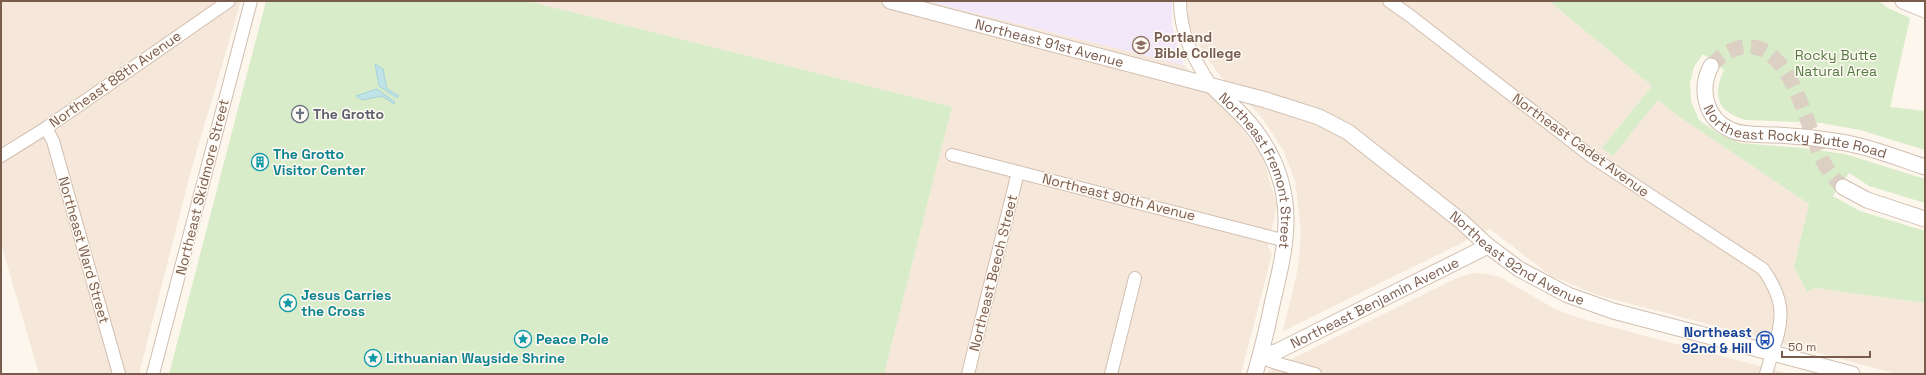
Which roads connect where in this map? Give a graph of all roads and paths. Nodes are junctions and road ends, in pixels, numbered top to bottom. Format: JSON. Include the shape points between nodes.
{"nodes":[{"id":1,"x":229,"y":1,"type":"edge"},
{"id":2,"x":251,"y":1,"type":"edge"},
{"id":3,"x":890,"y":1,"type":"edge"},
{"id":4,"x":1180,"y":1,"type":"edge"},
{"id":5,"x":1389,"y":1,"type":"edge"},
{"id":6,"x":1903,"y":1,"type":"edge"},
{"id":7,"x":1925,"y":10,"type":"edge"},
{"id":8,"x":1711,"y":66,"type":"tunnel mouth"},
{"id":9,"x":1210,"y":84,"type":"junction"},
{"id":10,"x":46,"y":128,"type":"junction"},
{"id":11,"x":952,"y":155,"type":"dead end"},
{"id":12,"x":1,"y":156,"type":"edge"},
{"id":13,"x":1925,"y":167,"type":"edge"},
{"id":14,"x":1018,"y":172,"type":"junction"},
{"id":15,"x":1843,"y":187,"type":"tunnel mouth"},
{"id":16,"x":1925,"y":219,"type":"edge"},
{"id":17,"x":1286,"y":241,"type":"junction"},
{"id":18,"x":1488,"y":246,"type":"junction"},
{"id":19,"x":1135,"y":278,"type":"dead end"},
{"id":20,"x":1772,"y":353,"type":"junction"},
{"id":21,"x":1260,"y":357,"type":"junction"},
{"id":22,"x":119,"y":374,"type":"edge"},
{"id":23,"x":154,"y":374,"type":"edge"},
{"id":24,"x":969,"y":374,"type":"edge"},
{"id":25,"x":1111,"y":374,"type":"edge"},
{"id":26,"x":1255,"y":374,"type":"edge"},
{"id":27,"x":1315,"y":374,"type":"edge"},
{"id":28,"x":1766,"y":374,"type":"edge"},
{"id":29,"x":1852,"y":374,"type":"edge"}],
"edges":[{"from":1,"to":10,"type":"street","name":"Northeast 88th Avenue"},
{"from":2,"to":23,"type":"street","name":"Northeast Skidmore Street"},
{"from":3,"to":9,"type":"street","name":"Northeast 91st Avenue"},
{"from":4,"to":9,"type":"street","name":"Northeast Fremont Street","via":[[1180,15],[1186,41]]},
{"from":5,"to":20,"type":"street","name":"Northeast Cadet Avenue","via":[[1592,156],[1763,269],[1775,288],[1781,308],[1777,342]]},
{"from":6,"to":7,"type":"street"},
{"from":8,"to":13,"type":"street","name":"Northeast Rocky Butte Road","via":[[1705,84],[1706,104],[1713,117],[1730,130],[1848,143]]},
{"from":9,"to":17,"type":"street","name":"Northeast Fremont Street","via":[[1252,126],[1269,152],[1284,188],[1287,212]]},
{"from":9,"to":18,"type":"street","name":"Northeast 92nd Avenue","via":[[1287,105],[1333,123],[1377,154],[1461,221]]},
{"from":10,"to":12,"type":"street","name":"Northeast 88th Avenue"},
{"from":10,"to":22,"type":"street","name":"Northeast Ward Street","via":[[53,141]]},
{"from":11,"to":14,"type":"street","name":"Northeast 90th Avenue"},
{"from":14,"to":17,"type":"street","name":"Northeast 90th Avenue"},
{"from":14,"to":24,"type":"street","name":"Northeast Beech Street"},
{"from":15,"to":16,"type":"street","via":[[1875,202]]},
{"from":17,"to":21,"type":"street","name":"Northeast Fremont Street"},
{"from":18,"to":20,"type":"street","name":"Northeast 92nd Avenue","via":[[1529,275],[1582,301]]},
{"from":18,"to":21,"type":"street","name":"Northeast Benjamin Avenue","via":[[1278,351]]},
{"from":19,"to":25,"type":"street"},
{"from":20,"to":28,"type":"street"},
{"from":20,"to":29,"type":"street","name":"Northeast 92nd Avenue"},
{"from":21,"to":26,"type":"street","name":"Northeast Fremont Street"},
{"from":21,"to":27,"type":"street"}]}
